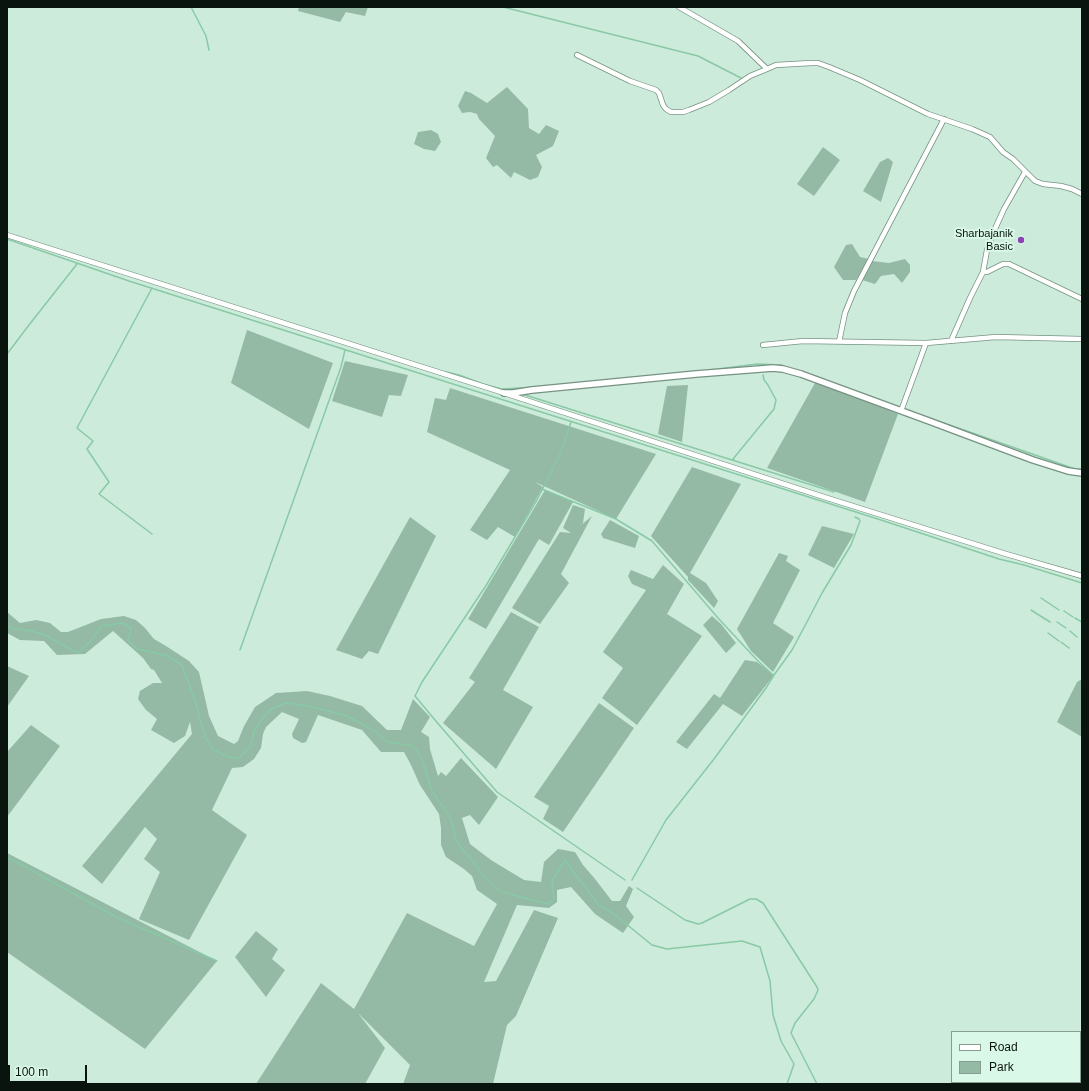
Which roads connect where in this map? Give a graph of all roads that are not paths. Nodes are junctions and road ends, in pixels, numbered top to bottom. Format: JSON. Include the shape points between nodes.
{"nodes":[{"id":1,"x":679,"y":7,"type":"edge"},
{"id":2,"x":577,"y":54,"type":"dead end"},
{"id":3,"x":767,"y":69,"type":"junction"},
{"id":4,"x":944,"y":119,"type":"junction"},
{"id":5,"x":1025,"y":172,"type":"junction"},
{"id":6,"x":1082,"y":194,"type":"edge"},
{"id":7,"x":7,"y":234,"type":"edge"},
{"id":8,"x":983,"y":272,"type":"junction"},
{"id":9,"x":1082,"y":299,"type":"edge"},
{"id":10,"x":1082,"y":339,"type":"edge"},
{"id":11,"x":951,"y":341,"type":"junction"},
{"id":12,"x":839,"y":342,"type":"junction"},
{"id":13,"x":926,"y":343,"type":"junction"},
{"id":14,"x":763,"y":345,"type":"dead end"},
{"id":15,"x":504,"y":393,"type":"junction"},
{"id":16,"x":901,"y":411,"type":"junction"},
{"id":17,"x":1082,"y":473,"type":"edge"},
{"id":18,"x":1082,"y":576,"type":"edge"}],
"edges":[{"from":1,"to":3,"type":"street","via":[[738,41]]},
{"from":2,"to":3,"type":"street","via":[[630,81],[656,90],[663,105],[671,112],[683,112],[709,102],[750,76]]},
{"from":3,"to":4,"type":"street","via":[[776,65],[811,63],[829,66],[928,114]]},
{"from":4,"to":5,"type":"street","via":[[990,137],[1002,152]]},
{"from":4,"to":12,"type":"street","via":[[854,291],[845,313]]},
{"from":5,"to":6,"type":"street","via":[[1035,181],[1072,189]]},
{"from":5,"to":8,"type":"street","via":[[1004,208],[990,240]]},
{"from":7,"to":15,"type":"street"},
{"from":8,"to":9,"type":"street","via":[[1009,264]]},
{"from":8,"to":11,"type":"street"},
{"from":10,"to":11,"type":"street","via":[[996,337]]},
{"from":11,"to":13,"type":"street"},
{"from":12,"to":13,"type":"street"},
{"from":12,"to":14,"type":"street","via":[[803,341]]},
{"from":13,"to":16,"type":"street"},
{"from":15,"to":16,"type":"street","via":[[773,368],[801,374]]},
{"from":15,"to":18,"type":"street","via":[[824,497]]},
{"from":16,"to":17,"type":"street","via":[[1033,460]]}]}
